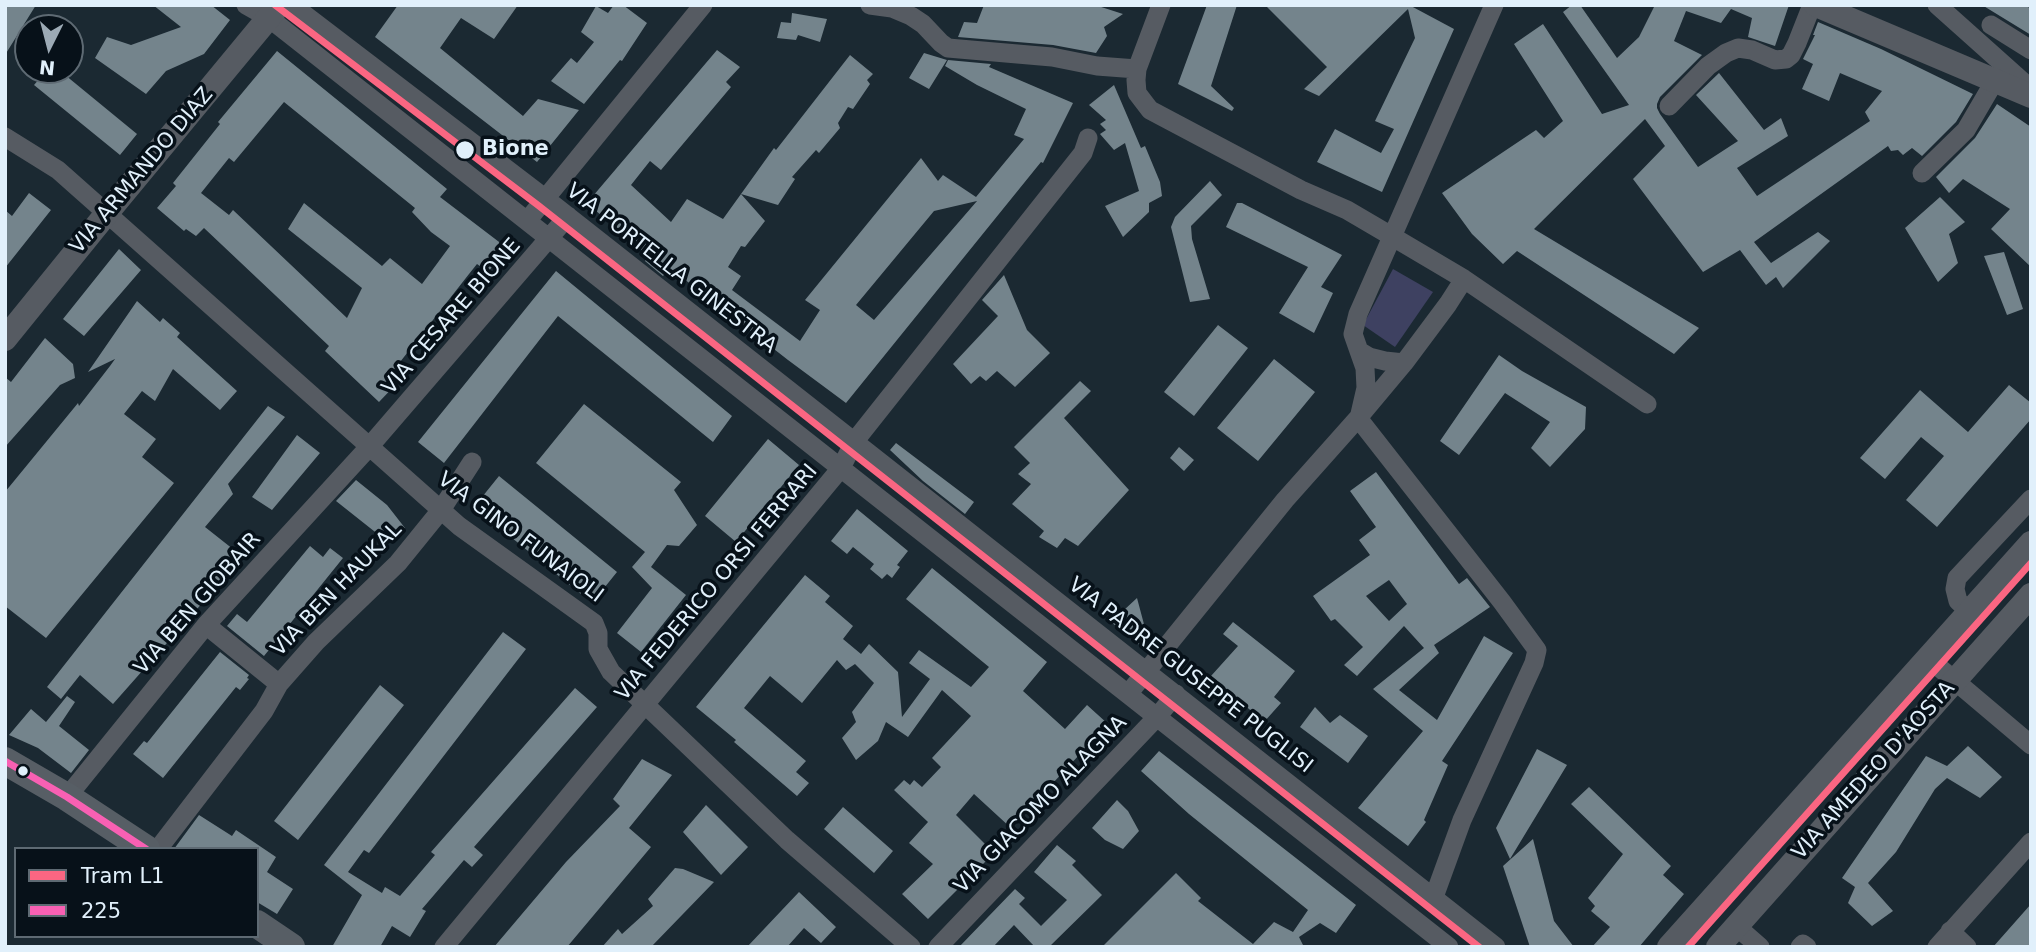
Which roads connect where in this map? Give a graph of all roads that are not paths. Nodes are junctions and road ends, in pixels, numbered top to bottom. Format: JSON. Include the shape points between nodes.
{"nodes":[{"id":1,"x":246,"y":5,"type":"edge"},
{"id":2,"x":292,"y":5,"type":"edge"},
{"id":3,"x":703,"y":5,"type":"edge"},
{"id":4,"x":870,"y":5,"type":"edge"},
{"id":5,"x":1161,"y":5,"type":"edge"},
{"id":6,"x":1494,"y":5,"type":"edge"},
{"id":7,"x":1814,"y":5,"type":"edge"},
{"id":8,"x":1937,"y":5,"type":"edge"},
{"id":9,"x":274,"y":11,"type":"edge"},
{"id":10,"x":1991,"y":25,"type":"dead end"},
{"id":11,"x":2031,"y":50,"type":"edge"},
{"id":12,"x":1138,"y":69,"type":"junction"},
{"id":13,"x":1994,"y":82,"type":"junction"},
{"id":14,"x":2031,"y":89,"type":"edge"},
{"id":15,"x":2031,"y":96,"type":"edge"},
{"id":16,"x":1669,"y":106,"type":"dead end"},
{"id":17,"x":5,"y":137,"type":"edge"},
{"id":18,"x":1088,"y":138,"type":"dead end"},
{"id":19,"x":1922,"y":173,"type":"dead end"},
{"id":20,"x":546,"y":198,"type":"junction"},
{"id":21,"x":107,"y":212,"type":"junction"},
{"id":22,"x":568,"y":216,"type":"junction"},
{"id":23,"x":527,"y":222,"type":"junction"},
{"id":24,"x":1393,"y":237,"type":"junction"},
{"id":25,"x":549,"y":239,"type":"junction"},
{"id":26,"x":1464,"y":279,"type":"junction"},
{"id":27,"x":5,"y":339,"type":"edge"},
{"id":28,"x":1359,"y":351,"type":"junction"},
{"id":29,"x":1404,"y":363,"type":"junction"},
{"id":30,"x":1647,"y":404,"type":"dead end"},
{"id":31,"x":1359,"y":418,"type":"junction"},
{"id":32,"x":854,"y":442,"type":"junction"},
{"id":33,"x":369,"y":447,"type":"junction"},
{"id":34,"x":472,"y":462,"type":"dead end"},
{"id":35,"x":841,"y":468,"type":"junction"},
{"id":36,"x":2031,"y":499,"type":"edge"},
{"id":37,"x":441,"y":510,"type":"junction"},
{"id":38,"x":2031,"y":543,"type":"edge"},
{"id":39,"x":2031,"y":595,"type":"edge"},
{"id":40,"x":1970,"y":612,"type":"junction"},
{"id":41,"x":206,"y":625,"type":"junction"},
{"id":42,"x":1928,"y":658,"type":"junction"},
{"id":43,"x":1147,"y":671,"type":"junction"},
{"id":44,"x":1955,"y":680,"type":"junction"},
{"id":45,"x":279,"y":684,"type":"junction"},
{"id":46,"x":1128,"y":694,"type":"junction"},
{"id":47,"x":1176,"y":694,"type":"junction"},
{"id":48,"x":647,"y":705,"type":"junction"},
{"id":49,"x":1157,"y":717,"type":"junction"},
{"id":50,"x":2031,"y":745,"type":"edge"},
{"id":51,"x":5,"y":761,"type":"edge"},
{"id":52,"x":67,"y":797,"type":"junction"},
{"id":53,"x":2031,"y":842,"type":"edge"},
{"id":54,"x":143,"y":847,"type":"edge"},
{"id":55,"x":160,"y":847,"type":"edge"},
{"id":56,"x":1434,"y":897,"type":"junction"},
{"id":57,"x":259,"y":925,"type":"edge"},
{"id":58,"x":1736,"y":926,"type":"junction"},
{"id":59,"x":1950,"y":931,"type":"junction"},
{"id":60,"x":292,"y":947,"type":"edge"},
{"id":61,"x":444,"y":947,"type":"edge"},
{"id":62,"x":911,"y":947,"type":"edge"},
{"id":63,"x":938,"y":947,"type":"edge"},
{"id":64,"x":1449,"y":947,"type":"edge"},
{"id":65,"x":1496,"y":947,"type":"edge"},
{"id":66,"x":1669,"y":947,"type":"edge"},
{"id":67,"x":1717,"y":947,"type":"edge"},
{"id":68,"x":1760,"y":947,"type":"edge"},
{"id":69,"x":1800,"y":947,"type":"edge"},
{"id":70,"x":1807,"y":947,"type":"edge"},
{"id":71,"x":1937,"y":947,"type":"edge"},
{"id":72,"x":1967,"y":947,"type":"edge"}],
"edges":[{"from":1,"to":9,"type":"street"},
{"from":2,"to":20,"type":"street","name":"VIA PORTELLA GINESTRA"},
{"from":3,"to":20,"type":"street"},
{"from":4,"to":12,"type":"street","via":[[911,16],[948,48]]},
{"from":5,"to":12,"type":"street"},
{"from":6,"to":24,"type":"street"},
{"from":7,"to":13,"type":"street"},
{"from":7,"to":16,"type":"street","via":[[1786,59],[1738,48],[1708,66]]},
{"from":8,"to":14,"type":"street"},
{"from":9,"to":21,"type":"street","name":"VIA ARMANDO DIAZ"},
{"from":9,"to":23,"type":"street"},
{"from":10,"to":11,"type":"street"},
{"from":12,"to":24,"type":"street","via":[[1137,93],[1150,110]]},
{"from":13,"to":15,"type":"street"},
{"from":13,"to":19,"type":"street","via":[[1966,130]]},
{"from":17,"to":21,"type":"street","name":"VIA GINO FUNAIOLI","via":[[58,170]]},
{"from":18,"to":32,"type":"street","name":"VIA FEDERICO ORSI FERRARI","via":[[1083,153]]},
{"from":20,"to":22,"type":"street","name":"VIA PORTELLA GINESTRA"},
{"from":20,"to":23,"type":"street"},
{"from":21,"to":27,"type":"street","name":"VIA ARMANDO DIAZ"},
{"from":21,"to":33,"type":"street","name":"VIA GINO FUNAIOLI"},
{"from":22,"to":25,"type":"street","name":"VIA CESARE BIONE"},
{"from":22,"to":32,"type":"street","name":"VIA PORTELLA GINESTRA"},
{"from":23,"to":25,"type":"street"},
{"from":24,"to":26,"type":"street"},
{"from":24,"to":28,"type":"street","via":[[1358,314],[1353,334]]},
{"from":25,"to":33,"type":"street","name":"VIA CESARE BIONE"},
{"from":25,"to":35,"type":"street"},
{"from":26,"to":29,"type":"street"},
{"from":26,"to":30,"type":"street"},
{"from":28,"to":29,"type":"street"},
{"from":28,"to":31,"type":"street","via":[[1366,388]]},
{"from":29,"to":31,"type":"street"},
{"from":31,"to":43,"type":"street","via":[[1285,500]]},
{"from":31,"to":56,"type":"street","via":[[1537,650],[1462,820]]},
{"from":32,"to":35,"type":"street","name":"VIA FEDERICO ORSI FERRARI"},
{"from":32,"to":43,"type":"street","name":"VIA PADRE GUSEPPE PUGLISI"},
{"from":33,"to":37,"type":"street","name":"VIA GINO FUNAIOLI"},
{"from":33,"to":41,"type":"street","name":"VIA BEN GIOBAIR"},
{"from":34,"to":37,"type":"street","name":"VIA BEN HAUKAL"},
{"from":35,"to":46,"type":"street"},
{"from":35,"to":48,"type":"street","name":"VIA FEDERICO ORSI FERRARI"},
{"from":36,"to":40,"type":"street","via":[[1957,578],[1958,601]]},
{"from":37,"to":45,"type":"street","name":"VIA BEN HAUKAL","via":[[398,563]]},
{"from":37,"to":48,"type":"street","name":"VIA GINO FUNAIOLI","via":[[594,623],[598,649],[611,672]]},
{"from":38,"to":40,"type":"street","name":"VIA AMEDEO D'AOSTA"},
{"from":39,"to":44,"type":"street","name":"VIA AMEDEO D'AOSTA"},
{"from":40,"to":42,"type":"street","name":"VIA AMEDEO D'AOSTA"},
{"from":41,"to":45,"type":"street"},
{"from":41,"to":52,"type":"street","name":"VIA BEN GIOBAIR"},
{"from":42,"to":44,"type":"street"},
{"from":42,"to":66,"type":"street","name":"VIA AMEDEO D'AOSTA"},
{"from":43,"to":46,"type":"street"},
{"from":43,"to":47,"type":"street","name":"VIA PADRE GUSEPPE PUGLISI"},
{"from":44,"to":50,"type":"street"},
{"from":44,"to":58,"type":"street","name":"VIA AMEDEO D'AOSTA"},
{"from":45,"to":55,"type":"street","name":"VIA BEN HAUKAL","via":[[264,711]]},
{"from":46,"to":49,"type":"street"},
{"from":47,"to":49,"type":"street","name":"VIA GIACOMO ALAGNA"},
{"from":47,"to":56,"type":"street","name":"VIA PADRE GUSEPPE PUGLISI"},
{"from":48,"to":61,"type":"street","name":"VIA FEDERICO ORSI FERRARI"},
{"from":48,"to":62,"type":"street","name":"VIA GINO FUNAIOLI","via":[[787,840]]},
{"from":49,"to":63,"type":"street","name":"VIA GIACOMO ALAGNA"},
{"from":49,"to":64,"type":"street"},
{"from":51,"to":52,"type":"main road"},
{"from":52,"to":54,"type":"main road"},
{"from":53,"to":59,"type":"street"},
{"from":56,"to":65,"type":"street","name":"VIA PADRE GUSEPPE PUGLISI"},
{"from":57,"to":60,"type":"main road"},
{"from":58,"to":67,"type":"street","name":"VIA AMEDEO D'AOSTA"},
{"from":58,"to":68,"type":"street"},
{"from":59,"to":71,"type":"street"},
{"from":59,"to":72,"type":"street"},
{"from":69,"to":70,"type":"street","via":[[1803,943]]}]}
